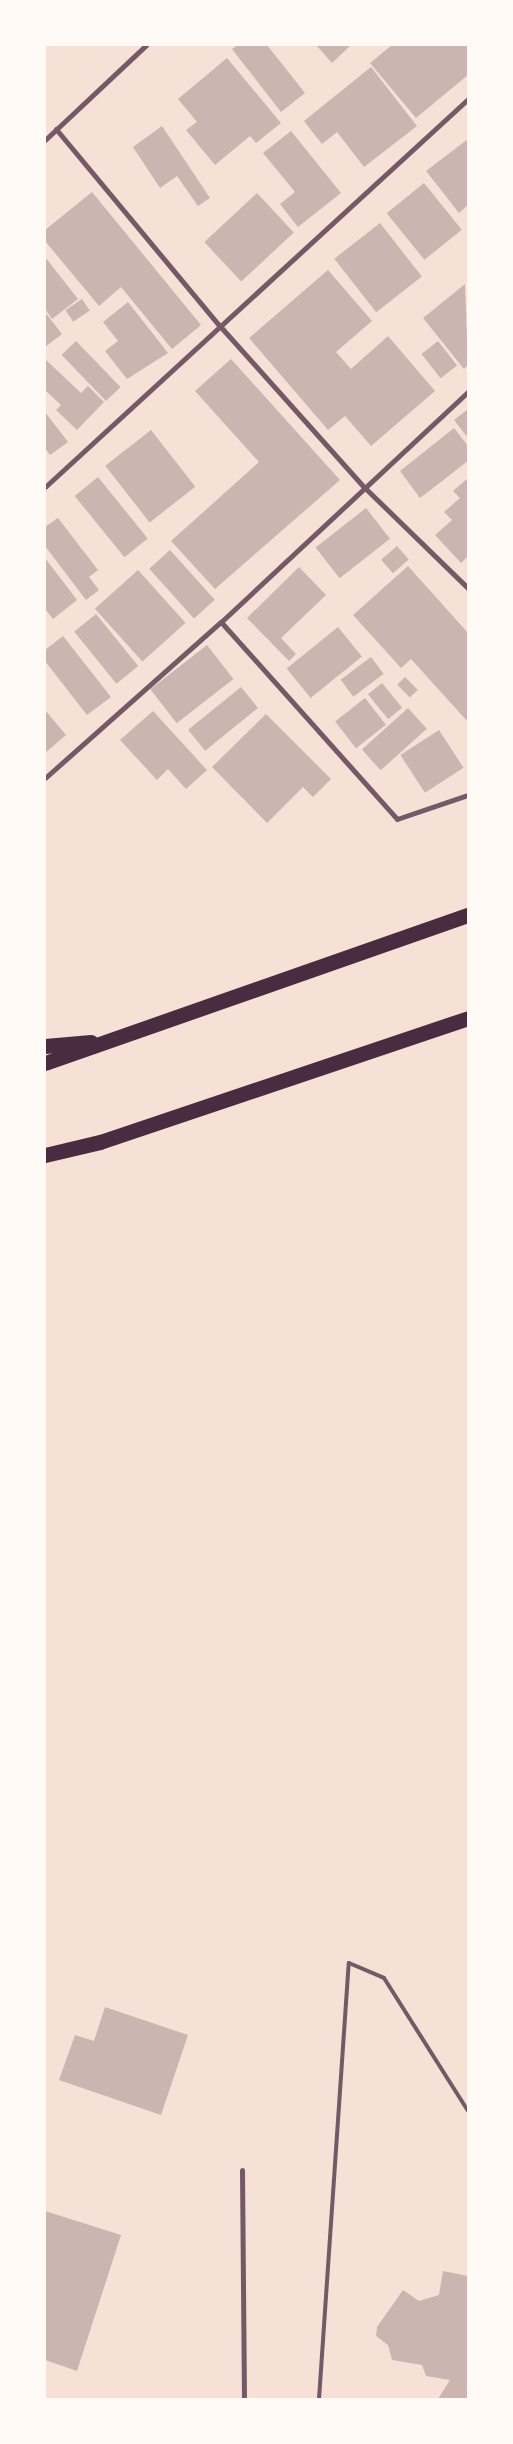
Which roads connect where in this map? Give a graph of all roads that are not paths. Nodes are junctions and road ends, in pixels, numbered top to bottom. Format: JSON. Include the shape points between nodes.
{"nodes":[{"id":1,"x":146,"y":45,"type":"edge"},
{"id":2,"x":468,"y":99,"type":"edge"},
{"id":3,"x":56,"y":129,"type":"junction"},
{"id":4,"x":45,"y":140,"type":"edge"},
{"id":5,"x":219,"y":325,"type":"junction"},
{"id":6,"x":468,"y":392,"type":"edge"},
{"id":7,"x":45,"y":487,"type":"edge"},
{"id":8,"x":364,"y":487,"type":"junction"},
{"id":9,"x":468,"y":588,"type":"edge"},
{"id":10,"x":222,"y":622,"type":"junction"},
{"id":11,"x":45,"y":778,"type":"edge"},
{"id":12,"x":468,"y":795,"type":"edge"},
{"id":13,"x":468,"y":915,"type":"edge"},
{"id":14,"x":468,"y":1018,"type":"edge"},
{"id":15,"x":122,"y":1040,"type":"junction"},
{"id":16,"x":45,"y":1046,"type":"edge"},
{"id":17,"x":45,"y":1063,"type":"edge"},
{"id":18,"x":100,"y":1142,"type":"junction"},
{"id":19,"x":45,"y":1155,"type":"edge"},
{"id":20,"x":45,"y":1160,"type":"edge"},
{"id":21,"x":468,"y":2110,"type":"edge"},
{"id":22,"x":242,"y":2170,"type":"dead end"},
{"id":23,"x":244,"y":2399,"type":"edge"},
{"id":24,"x":319,"y":2399,"type":"edge"}],
"edges":[{"from":1,"to":3,"type":"street"},
{"from":2,"to":5,"type":"street"},
{"from":3,"to":4,"type":"street"},
{"from":3,"to":5,"type":"street"},
{"from":5,"to":7,"type":"street"},
{"from":5,"to":8,"type":"street"},
{"from":6,"to":8,"type":"street"},
{"from":8,"to":9,"type":"street"},
{"from":8,"to":10,"type":"street"},
{"from":10,"to":11,"type":"street"},
{"from":10,"to":12,"type":"street","via":[[397,818]]},
{"from":13,"to":15,"type":"highway"},
{"from":14,"to":18,"type":"highway"},
{"from":15,"to":16,"type":"highway"},
{"from":15,"to":17,"type":"highway"},
{"from":18,"to":19,"type":"highway"},
{"from":18,"to":20,"type":"highway"},
{"from":21,"to":24,"type":"lane","via":[[384,1978],[349,1963]]},
{"from":22,"to":23,"type":"street"}]}
